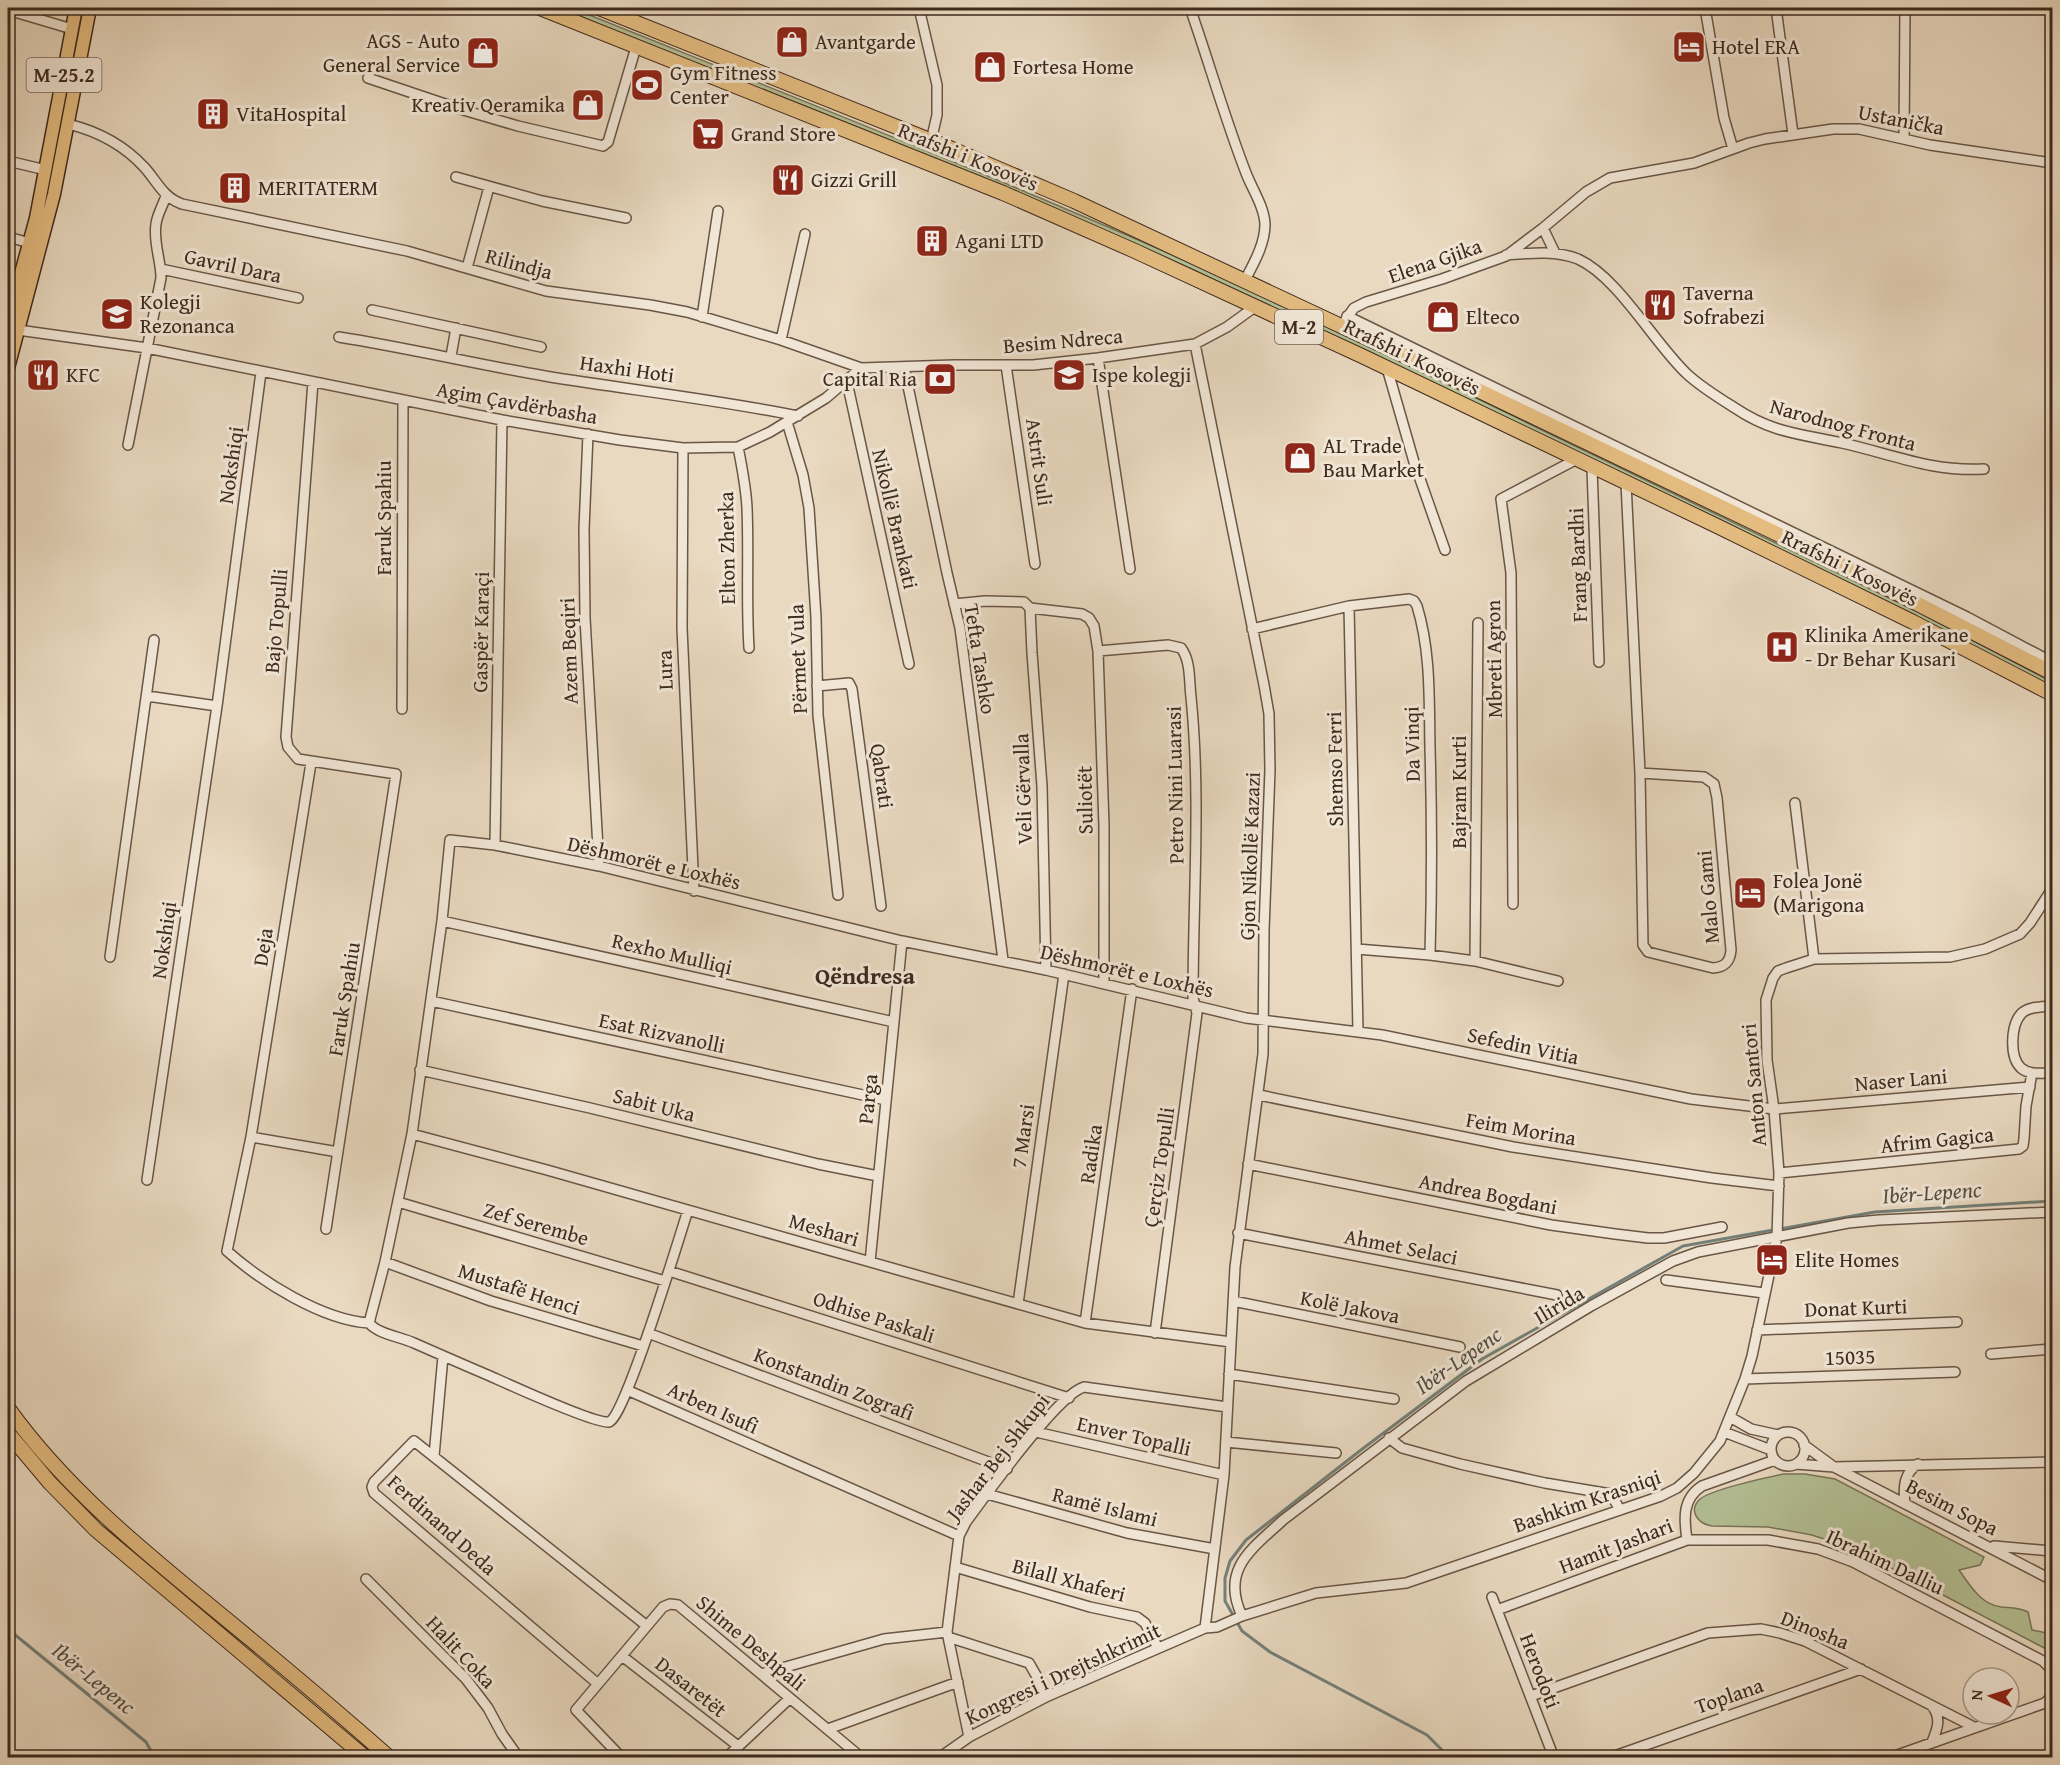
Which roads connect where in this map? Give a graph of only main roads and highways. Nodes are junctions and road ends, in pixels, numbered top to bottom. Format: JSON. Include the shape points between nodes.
{"nodes":[{"id":1,"x":76,"y":8,"type":"edge"},
{"id":2,"x":90,"y":8,"type":"edge"},
{"id":3,"x":540,"y":8,"type":"edge"},
{"id":4,"x":599,"y":8,"type":"edge"},
{"id":5,"x":8,"y":321,"type":"edge"},
{"id":6,"x":8,"y":368,"type":"edge"},
{"id":7,"x":2052,"y":673,"type":"edge"},
{"id":8,"x":2052,"y":694,"type":"edge"},
{"id":9,"x":8,"y":1408,"type":"edge"},
{"id":10,"x":8,"y":1433,"type":"edge"},
{"id":11,"x":366,"y":1758,"type":"edge"},
{"id":12,"x":390,"y":1758,"type":"edge"}],
"edges":[{"from":1,"to":5,"type":"main road","number":"M-25.2","via":[[46,170]]},
{"from":2,"to":6,"type":"main road","number":"M-25.2","via":[[46,225]]},
{"from":3,"to":8,"type":"highway","name":"Rrafshi i Kosovës","number":"M-2","via":[[1003,193],[1256,306],[1905,618]]},
{"from":4,"to":7,"type":"highway","name":"Rrafshi i Kosovës","number":"M-2","via":[[1053,191],[1345,322],[1838,563]]},
{"from":9,"to":12,"type":"highway","via":[[61,1474],[129,1539]]},
{"from":10,"to":11,"type":"highway","via":[[96,1530]]}]}
